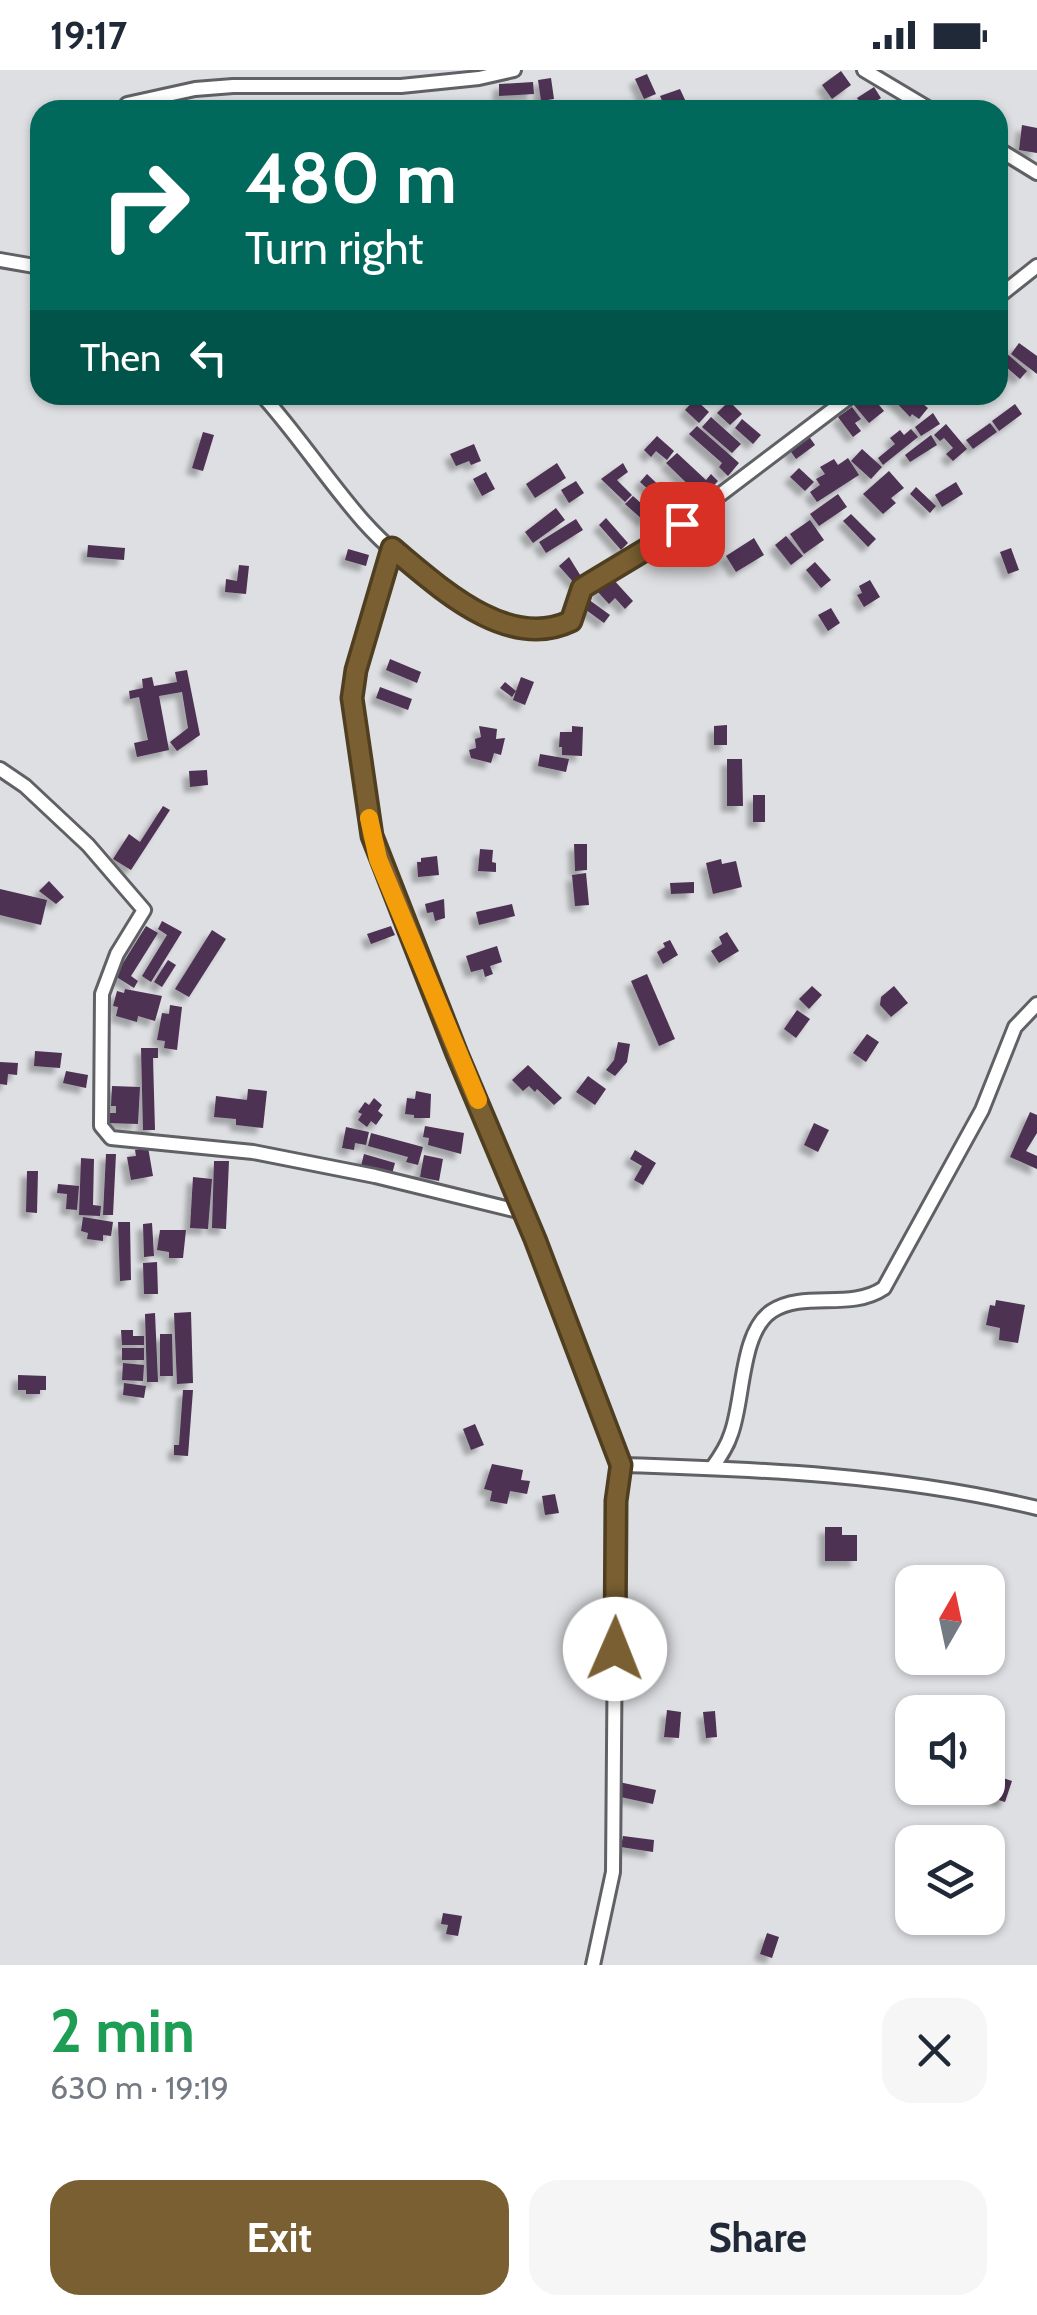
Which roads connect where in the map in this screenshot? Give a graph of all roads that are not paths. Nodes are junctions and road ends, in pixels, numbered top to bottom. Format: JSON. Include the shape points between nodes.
{"nodes":[{"id":1,"x":514,"y":70,"type":"edge"},
{"id":2,"x":864,"y":70,"type":"edge"},
{"id":3,"x":146,"y":100,"type":"edge"},
{"id":4,"x":914,"y":100,"type":"edge"},
{"id":5,"x":1008,"y":155,"type":"edge"},
{"id":6,"x":1037,"y":172,"type":"edge"},
{"id":7,"x":0,"y":260,"type":"edge"},
{"id":8,"x":30,"y":265,"type":"edge"},
{"id":9,"x":1037,"y":266,"type":"edge"},
{"id":10,"x":1008,"y":289,"type":"edge"},
{"id":11,"x":270,"y":405,"type":"edge"},
{"id":12,"x":838,"y":405,"type":"edge"},
{"id":13,"x":392,"y":548,"type":"junction"},
{"id":14,"x":0,"y":769,"type":"edge"},
{"id":15,"x":1037,"y":1004,"type":"edge"},
{"id":16,"x":522,"y":1212,"type":"junction"},
{"id":17,"x":621,"y":1465,"type":"junction"},
{"id":18,"x":712,"y":1468,"type":"junction"},
{"id":19,"x":1037,"y":1508,"type":"edge"},
{"id":20,"x":593,"y":1965,"type":"edge"}],
"edges":[{"from":1,"to":3,"type":"street","via":[[400,86],[233,86]]},
{"from":2,"to":4,"type":"street"},
{"from":5,"to":6,"type":"street"},
{"from":7,"to":8,"type":"street"},
{"from":9,"to":10,"type":"street"},
{"from":11,"to":13,"type":"street"},
{"from":12,"to":13,"type":"street","via":[[655,544],[582,588],[571,621],[552,630],[492,620]]},
{"from":13,"to":16,"type":"street","via":[[352,698],[372,836]]},
{"from":14,"to":16,"type":"street","via":[[88,845],[144,910],[102,994],[100,1126],[111,1138],[268,1154]]},
{"from":15,"to":18,"type":"street","via":[[1015,1027],[982,1110],[884,1288],[848,1301],[791,1303],[758,1324],[732,1432]]},
{"from":16,"to":17,"type":"street"},
{"from":17,"to":18,"type":"street"},
{"from":17,"to":20,"type":"street","via":[[613,1872]]},
{"from":18,"to":19,"type":"street","via":[[929,1487]]}]}
